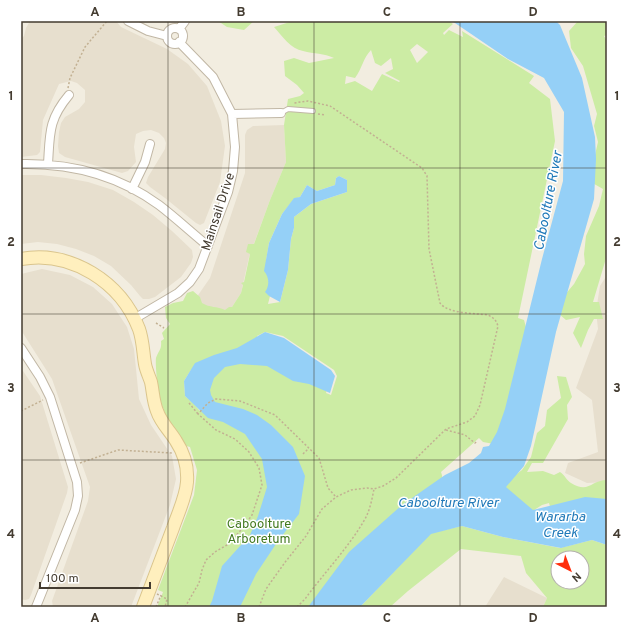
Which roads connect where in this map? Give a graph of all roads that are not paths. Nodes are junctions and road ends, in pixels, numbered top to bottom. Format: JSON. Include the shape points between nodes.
{"nodes":[{"id":1,"x":128,"y":21,"type":"edge"},
{"id":2,"x":185,"y":21,"type":"edge"},
{"id":3,"x":179,"y":29,"type":"junction"},
{"id":4,"x":167,"y":36,"type":"junction"},
{"id":5,"x":179,"y":42,"type":"junction"},
{"id":6,"x":69,"y":95,"type":"road end"},
{"id":7,"x":313,"y":111,"type":"dead end"},
{"id":8,"x":281,"y":112,"type":"joint"},
{"id":9,"x":232,"y":114,"type":"junction"},
{"id":10,"x":150,"y":144,"type":"dead end"},
{"id":11,"x":21,"y":164,"type":"edge"},
{"id":12,"x":48,"y":164,"type":"junction"},
{"id":13,"x":132,"y":189,"type":"junction"},
{"id":14,"x":208,"y":246,"type":"junction"},
{"id":15,"x":21,"y":252,"type":"edge"},
{"id":16,"x":21,"y":259,"type":"edge"},
{"id":17,"x":138,"y":317,"type":"junction"},
{"id":18,"x":22,"y":350,"type":"edge"},
{"id":19,"x":36,"y":607,"type":"edge"},
{"id":20,"x":143,"y":607,"type":"edge"}],
"edges":[{"from":1,"to":4,"type":"street","via":[[148,31]]},
{"from":2,"to":3,"type":"street"},
{"from":3,"to":4,"type":"street","via":[[170,29]]},
{"from":3,"to":5,"type":"street","via":[[183,36]]},
{"from":4,"to":5,"type":"street","via":[[172,43]]},
{"from":5,"to":9,"type":"street","name":"Mainsail Drive","via":[[213,77]]},
{"from":6,"to":12,"type":"street","via":[[53,121]]},
{"from":7,"to":8,"type":"lane","via":[[288,109]]},
{"from":8,"to":9,"type":"street"},
{"from":9,"to":14,"type":"street","name":"Mainsail Drive","via":[[235,147],[233,171]]},
{"from":10,"to":13,"type":"street","via":[[145,162]]},
{"from":11,"to":12,"type":"street"},
{"from":12,"to":13,"type":"street","via":[[92,172]]},
{"from":13,"to":14,"type":"street","via":[[158,205]]},
{"from":14,"to":17,"type":"street","name":"Mainsail Drive","via":[[199,269],[190,282],[178,293]]},
{"from":15,"to":17,"type":"street","via":[[51,251],[71,255],[102,269],[116,280],[129,296]]},
{"from":16,"to":17,"type":"street","via":[[65,261],[90,271],[116,292]]},
{"from":17,"to":20,"type":"street","via":[[157,412],[182,451],[187,471],[185,494]]},
{"from":18,"to":19,"type":"street","via":[[50,397],[77,482],[78,496],[75,510]]}]}
